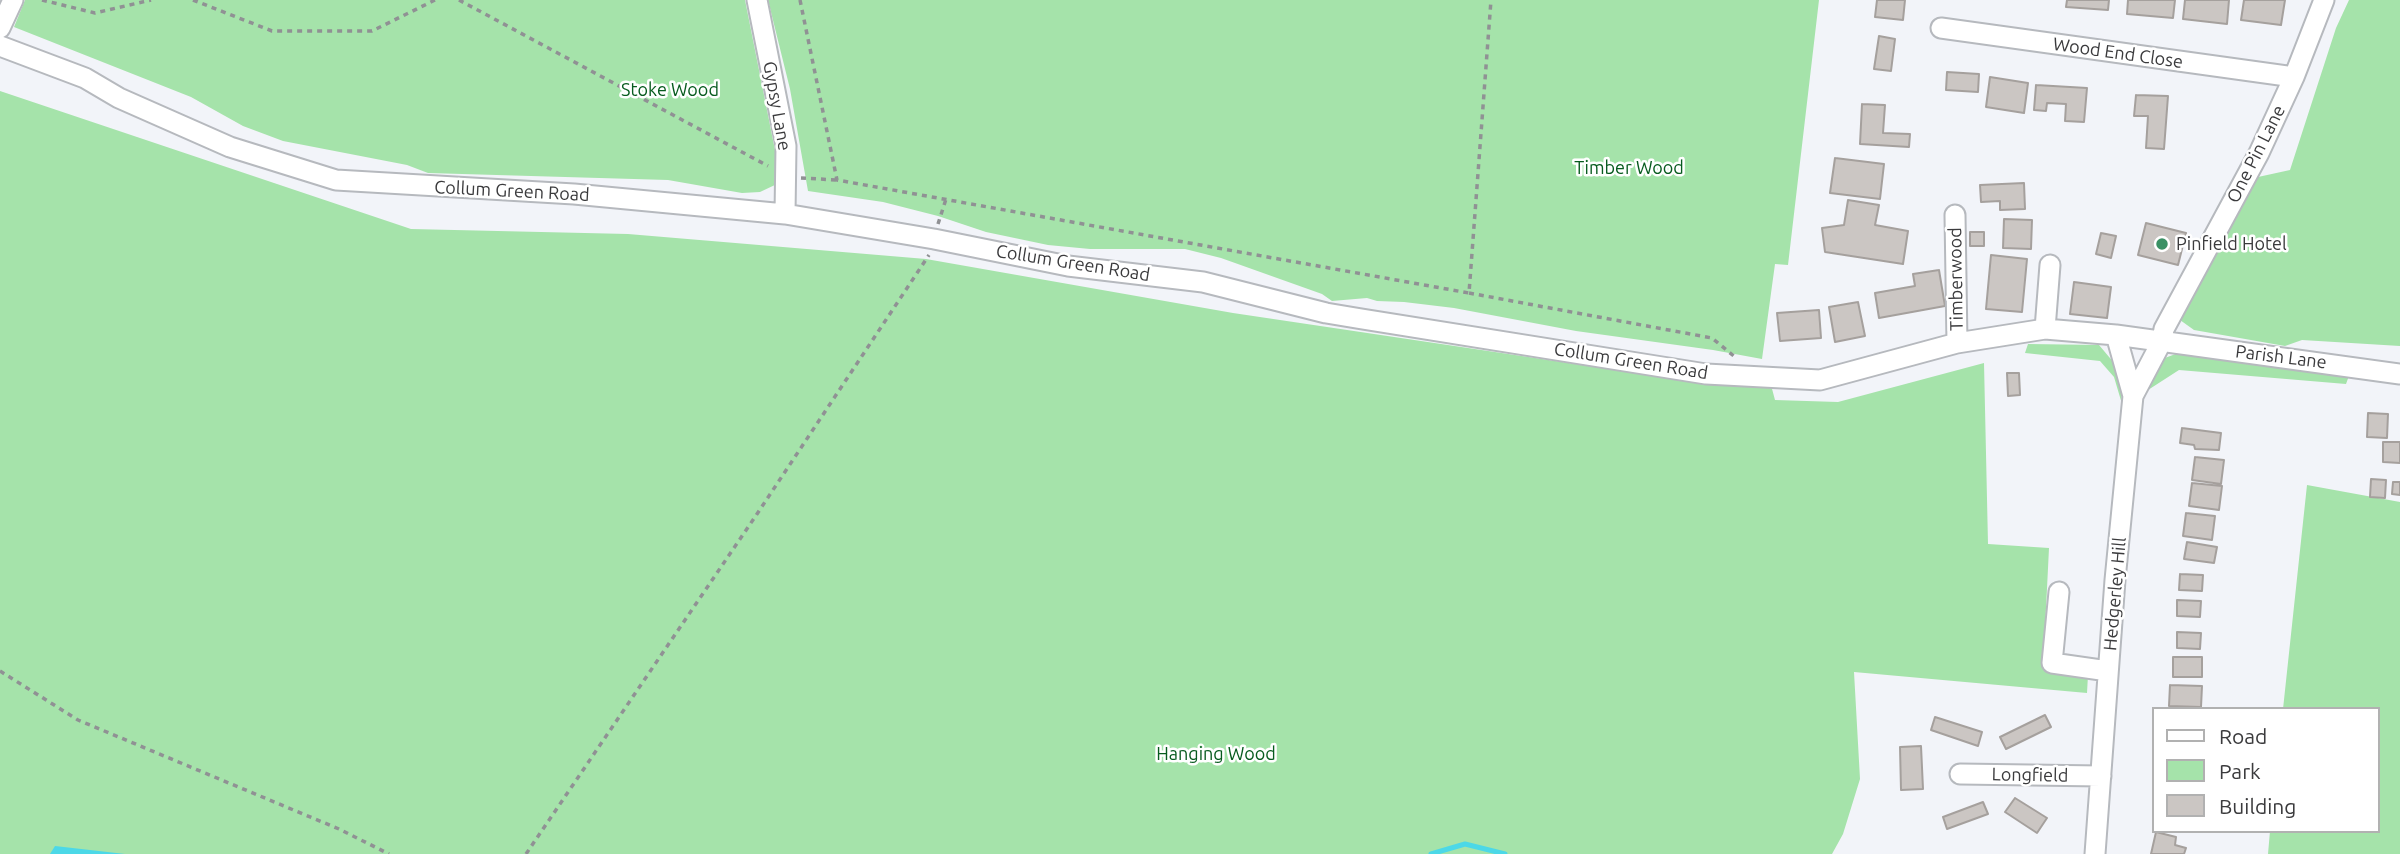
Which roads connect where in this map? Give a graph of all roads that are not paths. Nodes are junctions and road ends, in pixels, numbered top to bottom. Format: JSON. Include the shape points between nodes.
{"nodes":[{"id":1,"x":13,"y":0,"type":"edge"},
{"id":2,"x":757,"y":0,"type":"edge"},
{"id":3,"x":2325,"y":0,"type":"edge"},
{"id":4,"x":0,"y":28,"type":"edge"},
{"id":5,"x":1941,"y":28,"type":"dead end"},
{"id":6,"x":0,"y":46,"type":"edge"},
{"id":7,"x":2294,"y":77,"type":"junction"},
{"id":8,"x":785,"y":214,"type":"junction"},
{"id":9,"x":1955,"y":215,"type":"dead end"},
{"id":10,"x":2050,"y":265,"type":"dead end"},
{"id":11,"x":2045,"y":329,"type":"junction"},
{"id":12,"x":2116,"y":335,"type":"junction"},
{"id":13,"x":2162,"y":341,"type":"junction"},
{"id":14,"x":1957,"y":343,"type":"junction"},
{"id":15,"x":2400,"y":374,"type":"edge"},
{"id":16,"x":2133,"y":396,"type":"junction"},
{"id":17,"x":2059,"y":592,"type":"dead end"},
{"id":18,"x":2108,"y":671,"type":"junction"},
{"id":19,"x":1960,"y":774,"type":"dead end"},
{"id":20,"x":2101,"y":776,"type":"junction"},
{"id":21,"x":2095,"y":854,"type":"edge"}],
"edges":[{"from":1,"to":4,"type":"street"},
{"from":2,"to":8,"type":"street","name":"Gypsy Lane","via":[[786,146]]},
{"from":3,"to":7,"type":"street","name":"One Pin Lane"},
{"from":5,"to":7,"type":"street","name":"Wood End Close"},
{"from":6,"to":8,"type":"street","name":"Collum Green Road","via":[[85,78],[119,98],[230,146],[336,180],[574,194]]},
{"from":7,"to":13,"type":"street","name":"One Pin Lane","via":[[2259,153],[2164,328]]},
{"from":8,"to":14,"type":"street","name":"Collum Green Road","via":[[1068,266],[1203,282],[1326,313],[1706,374],[1820,380]]},
{"from":9,"to":14,"type":"street","name":"Timberwood"},
{"from":10,"to":11,"type":"street"},
{"from":11,"to":12,"type":"street","name":"Collum Green Road"},
{"from":11,"to":14,"type":"street","name":"Collum Green Road"},
{"from":12,"to":13,"type":"street","name":"Collum Green Road"},
{"from":12,"to":16,"type":"street"},
{"from":13,"to":15,"type":"street","name":"Parish Lane"},
{"from":13,"to":16,"type":"street","name":"Hedgerley Hill"},
{"from":16,"to":18,"type":"street","name":"Hedgerley Hill"},
{"from":17,"to":18,"type":"street","via":[[2052,663]]},
{"from":18,"to":20,"type":"street","name":"Hedgerley Hill"},
{"from":19,"to":20,"type":"street","name":"Longfield"},
{"from":20,"to":21,"type":"street","name":"Hedgerley Hill"}]}
